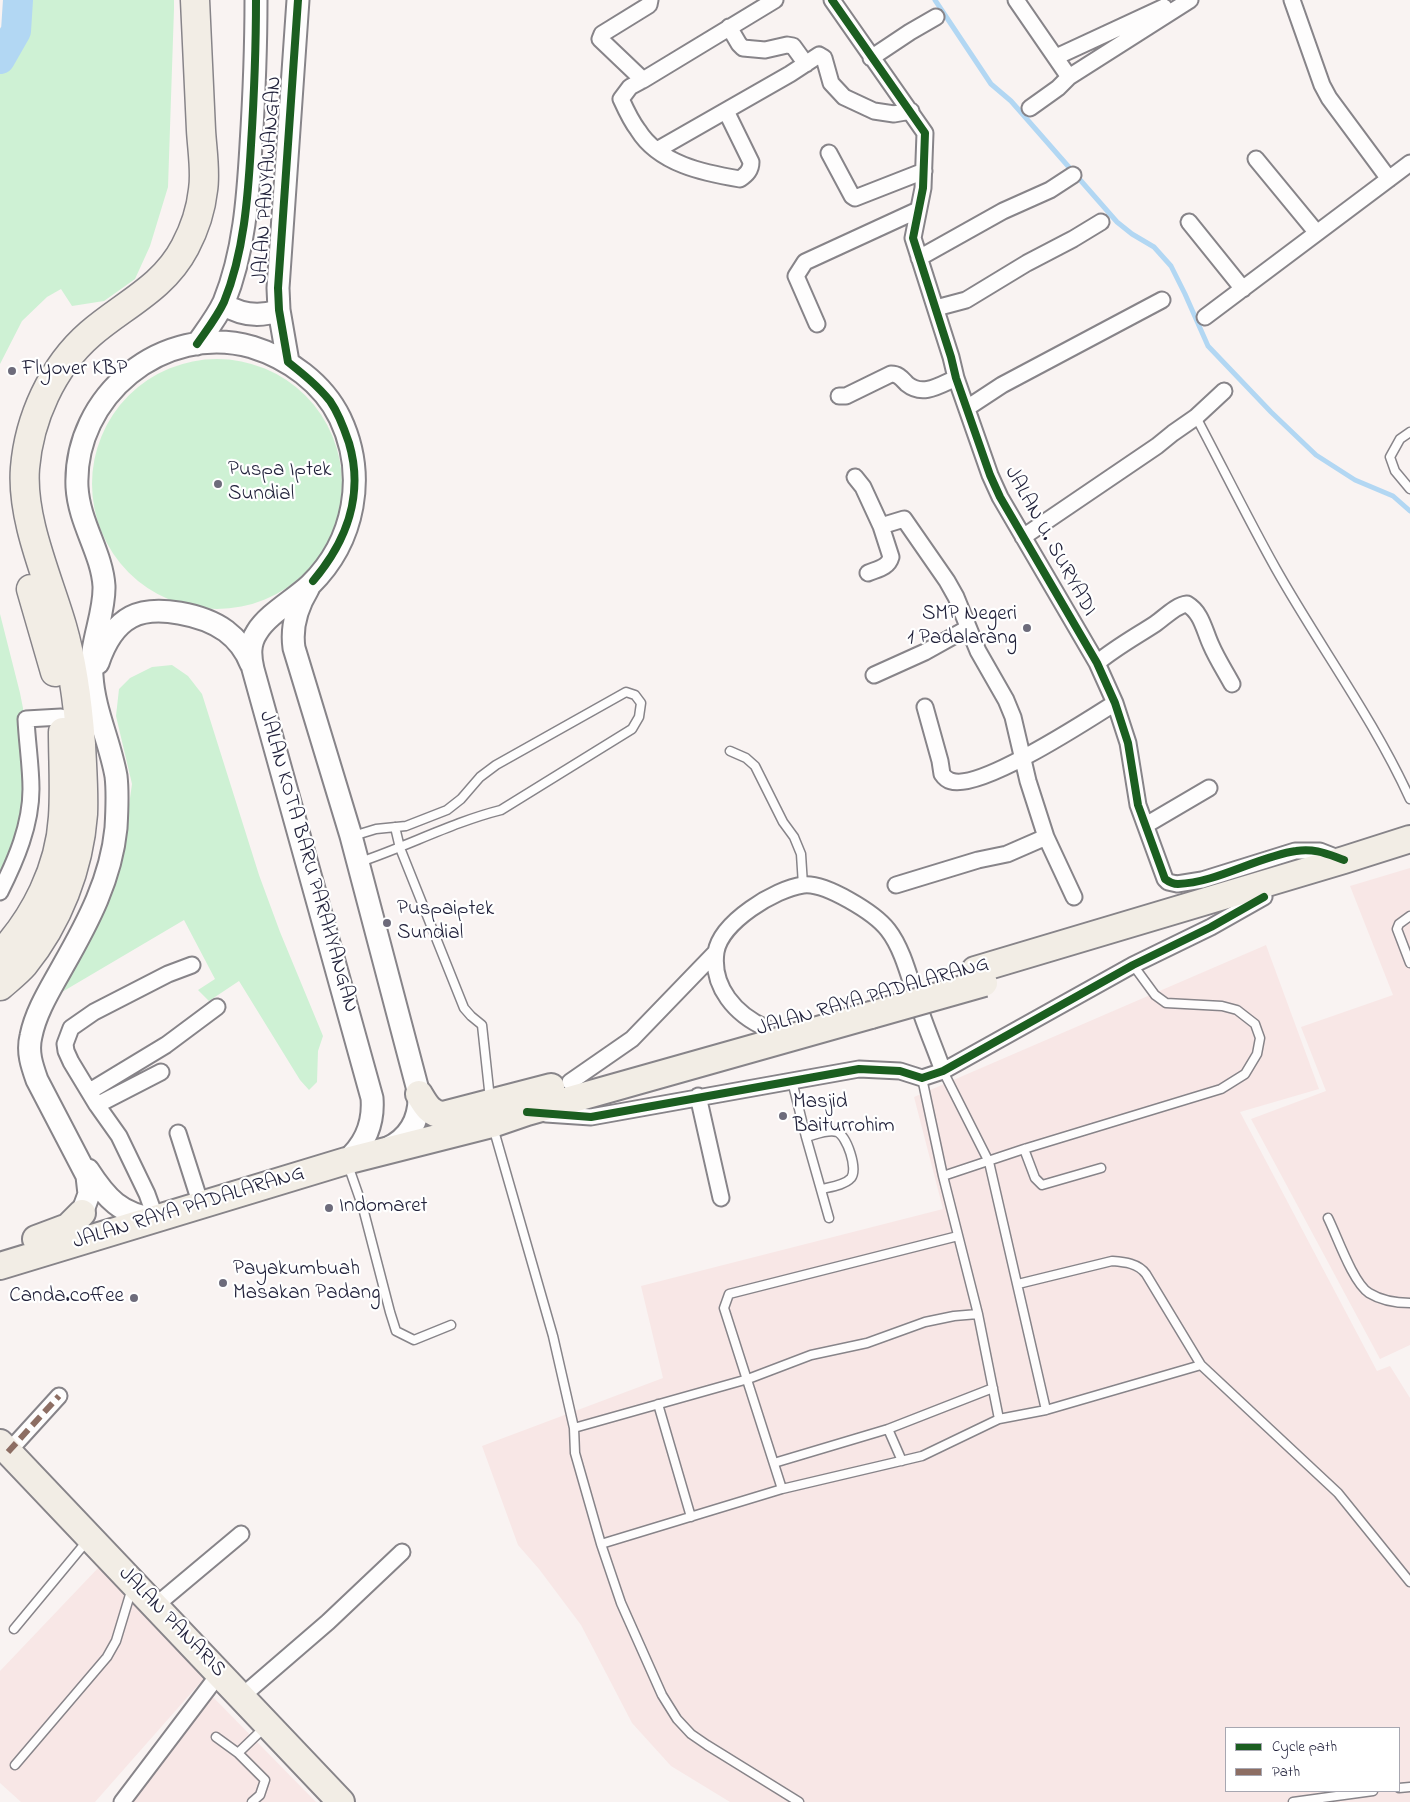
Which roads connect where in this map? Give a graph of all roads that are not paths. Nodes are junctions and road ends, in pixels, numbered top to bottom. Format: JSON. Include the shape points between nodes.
{"nodes":[{"id":1,"x":180,"y":0,"type":"edge"},
{"id":2,"x":195,"y":0,"type":"edge"},
{"id":3,"x":256,"y":0,"type":"edge"},
{"id":4,"x":298,"y":0,"type":"edge"},
{"id":5,"x":650,"y":0,"type":"edge"},
{"id":6,"x":775,"y":0,"type":"edge"},
{"id":7,"x":832,"y":0,"type":"edge"},
{"id":8,"x":1016,"y":0,"type":"edge"},
{"id":9,"x":1179,"y":0,"type":"edge"},
{"id":10,"x":1190,"y":0,"type":"edge"},
{"id":11,"x":1292,"y":0,"type":"edge"},
{"id":12,"x":936,"y":17,"type":"dead end"},
{"id":13,"x":729,"y":27,"type":"junction"},
{"id":14,"x":1056,"y":57,"type":"junction"},
{"id":15,"x":871,"y":58,"type":"junction"},
{"id":16,"x":806,"y":64,"type":"junction"},
{"id":17,"x":1069,"y":77,"type":"junction"},
{"id":18,"x":643,"y":80,"type":"junction"},
{"id":19,"x":1030,"y":108,"type":"dead end"},
{"id":20,"x":726,"y":111,"type":"junction"},
{"id":21,"x":911,"y":111,"type":"junction"},
{"id":22,"x":657,"y":150,"type":"junction"},
{"id":23,"x":829,"y":153,"type":"dead end"},
{"id":24,"x":1256,"y":159,"type":"dead end"},
{"id":25,"x":1410,"y":163,"type":"edge"},
{"id":26,"x":924,"y":170,"type":"junction"},
{"id":27,"x":1074,"y":175,"type":"dead end"},
{"id":28,"x":1389,"y":178,"type":"junction"},
{"id":29,"x":918,"y":210,"type":"junction"},
{"id":30,"x":1101,"y":222,"type":"dead end"},
{"id":31,"x":1189,"y":222,"type":"dead end"},
{"id":32,"x":1317,"y":233,"type":"junction"},
{"id":33,"x":919,"y":258,"type":"junction"},
{"id":34,"x":1243,"y":288,"type":"junction"},
{"id":35,"x":1162,"y":300,"type":"dead end"},
{"id":36,"x":223,"y":304,"type":"junction"},
{"id":37,"x":936,"y":308,"type":"junction"},
{"id":38,"x":279,"y":310,"type":"junction"},
{"id":39,"x":1205,"y":317,"type":"dead end"},
{"id":40,"x":817,"y":324,"type":"dead end"},
{"id":41,"x":197,"y":344,"type":"junction"},
{"id":42,"x":288,"y":362,"type":"junction"},
{"id":43,"x":956,"y":378,"type":"junction"},
{"id":44,"x":1224,"y":391,"type":"dead end"},
{"id":45,"x":838,"y":396,"type":"dead end"},
{"id":46,"x":967,"y":408,"type":"junction"},
{"id":47,"x":1196,"y":417,"type":"junction"},
{"id":48,"x":1410,"y":432,"type":"edge"},
{"id":49,"x":855,"y":477,"type":"dead end"},
{"id":50,"x":1410,"y":489,"type":"edge"},
{"id":51,"x":881,"y":526,"type":"junction"},
{"id":52,"x":1023,"y":537,"type":"junction"},
{"id":53,"x":868,"y":573,"type":"dead end"},
{"id":54,"x":313,"y":581,"type":"junction"},
{"id":55,"x":968,"y":628,"type":"junction"},
{"id":56,"x":1096,"y":663,"type":"junction"},
{"id":57,"x":253,"y":669,"type":"junction"},
{"id":58,"x":874,"y":675,"type":"dead end"},
{"id":59,"x":1232,"y":684,"type":"dead end"},
{"id":60,"x":1115,"y":702,"type":"junction"},
{"id":61,"x":924,"y":707,"type":"dead end"},
{"id":62,"x":61,"y":717,"type":"junction"},
{"id":63,"x":100,"y":717,"type":"junction"},
{"id":64,"x":730,"y":750,"type":"dead end"},
{"id":65,"x":1022,"y":759,"type":"junction"},
{"id":66,"x":1209,"y":788,"type":"dead end"},
{"id":67,"x":1410,"y":800,"type":"edge"},
{"id":68,"x":1146,"y":825,"type":"junction"},
{"id":69,"x":395,"y":827,"type":"junction"},
{"id":70,"x":351,"y":836,"type":"junction"},
{"id":71,"x":1046,"y":838,"type":"junction"},
{"id":72,"x":1410,"y":839,"type":"edge"},
{"id":73,"x":400,"y":848,"type":"junction"},
{"id":74,"x":1410,"y":852,"type":"edge"},
{"id":75,"x":1344,"y":860,"type":"junction"},
{"id":76,"x":358,"y":862,"type":"junction"},
{"id":77,"x":803,"y":885,"type":"junction"},
{"id":78,"x":896,"y":885,"type":"dead end"},
{"id":79,"x":0,"y":892,"type":"edge"},
{"id":80,"x":1074,"y":897,"type":"dead end"},
{"id":81,"x":1264,"y":897,"type":"junction"},
{"id":82,"x":1410,"y":916,"type":"edge"},
{"id":83,"x":716,"y":952,"type":"junction"},
{"id":84,"x":0,"y":955,"type":"edge"},
{"id":85,"x":1410,"y":963,"type":"edge"},
{"id":86,"x":192,"y":965,"type":"dead end"},
{"id":87,"x":1134,"y":965,"type":"junction"},
{"id":88,"x":979,"y":976,"type":"junction"},
{"id":89,"x":0,"y":986,"type":"edge"},
{"id":90,"x":217,"y":1007,"type":"dead end"},
{"id":91,"x":870,"y":1008,"type":"junction"},
{"id":92,"x":766,"y":1028,"type":"junction"},
{"id":93,"x":943,"y":1071,"type":"junction"},
{"id":94,"x":161,"y":1072,"type":"dead end"},
{"id":95,"x":922,"y":1078,"type":"junction"},
{"id":96,"x":792,"y":1081,"type":"junction"},
{"id":97,"x":570,"y":1082,"type":"junction"},
{"id":98,"x":90,"y":1091,"type":"junction"},
{"id":99,"x":419,"y":1094,"type":"junction"},
{"id":100,"x":698,"y":1096,"type":"junction"},
{"id":101,"x":97,"y":1105,"type":"junction"},
{"id":102,"x":526,"y":1112,"type":"junction"},
{"id":103,"x":492,"y":1113,"type":"junction"},
{"id":104,"x":60,"y":1122,"type":"junction"},
{"id":105,"x":178,"y":1133,"type":"dead end"},
{"id":106,"x":806,"y":1137,"type":"junction"},
{"id":107,"x":1024,"y":1149,"type":"junction"},
{"id":108,"x":378,"y":1152,"type":"junction"},
{"id":109,"x":346,"y":1161,"type":"junction"},
{"id":110,"x":989,"y":1162,"type":"junction"},
{"id":111,"x":1101,"y":1168,"type":"dead end"},
{"id":112,"x":943,"y":1176,"type":"junction"},
{"id":113,"x":822,"y":1189,"type":"junction"},
{"id":114,"x":721,"y":1198,"type":"dead end"},
{"id":115,"x":201,"y":1205,"type":"junction"},
{"id":116,"x":82,"y":1213,"type":"joint"},
{"id":117,"x":830,"y":1218,"type":"dead end"},
{"id":118,"x":1328,"y":1218,"type":"dead end"},
{"id":119,"x":156,"y":1219,"type":"junction"},
{"id":120,"x":958,"y":1236,"type":"junction"},
{"id":121,"x":0,"y":1252,"type":"edge"},
{"id":122,"x":0,"y":1266,"type":"edge"},
{"id":123,"x":1018,"y":1284,"type":"junction"},
{"id":124,"x":1410,"y":1303,"type":"edge"},
{"id":125,"x":978,"y":1314,"type":"junction"},
{"id":126,"x":451,"y":1325,"type":"dead end"},
{"id":127,"x":1201,"y":1365,"type":"junction"},
{"id":128,"x":748,"y":1379,"type":"junction"},
{"id":129,"x":993,"y":1388,"type":"junction"},
{"id":130,"x":59,"y":1396,"type":"dead end"},
{"id":131,"x":658,"y":1404,"type":"junction"},
{"id":132,"x":1046,"y":1410,"type":"junction"},
{"id":133,"x":999,"y":1419,"type":"junction"},
{"id":134,"x":574,"y":1428,"type":"junction"},
{"id":135,"x":888,"y":1429,"type":"junction"},
{"id":136,"x":4,"y":1448,"type":"edge"},
{"id":137,"x":902,"y":1461,"type":"junction"},
{"id":138,"x":774,"y":1463,"type":"junction"},
{"id":139,"x":782,"y":1489,"type":"junction"},
{"id":140,"x":691,"y":1518,"type":"junction"},
{"id":141,"x":241,"y":1534,"type":"dead end"},
{"id":142,"x":90,"y":1538,"type":"junction"},
{"id":143,"x":601,"y":1544,"type":"junction"},
{"id":144,"x":402,"y":1552,"type":"dead end"},
{"id":145,"x":1410,"y":1582,"type":"edge"},
{"id":146,"x":134,"y":1584,"type":"junction"},
{"id":147,"x":155,"y":1606,"type":"junction"},
{"id":148,"x":14,"y":1629,"type":"dead end"},
{"id":149,"x":219,"y":1674,"type":"junction"},
{"id":150,"x":241,"y":1697,"type":"junction"},
{"id":151,"x":268,"y":1724,"type":"junction"},
{"id":152,"x":216,"y":1737,"type":"dead end"},
{"id":153,"x":238,"y":1753,"type":"junction"},
{"id":154,"x":15,"y":1765,"type":"dead end"},
{"id":155,"x":1366,"y":1792,"type":"edge"},
{"id":156,"x":122,"y":1802,"type":"edge"},
{"id":157,"x":252,"y":1802,"type":"edge"},
{"id":158,"x":341,"y":1802,"type":"edge"},
{"id":159,"x":798,"y":1802,"type":"edge"},
{"id":160,"x":1293,"y":1802,"type":"edge"}],
"edges":[{"from":1,"to":62,"type":"highway","via":[[186,167],[184,209],[178,229],[157,265],[123,296],[93,314],[44,367],[28,395],[12,454],[9,483],[11,513],[54,666]]},
{"from":2,"to":89,"type":"highway","via":[[204,189],[196,220],[174,266],[127,308],[90,334],[69,357],[43,399],[26,452],[25,500],[43,572],[63,628],[78,698],[83,814],[77,854],[64,896],[48,930],[22,966]]},
{"from":3,"to":36,"type":"main road","name":"JALAN PANYAWANGAN","via":[[256,70],[248,188],[239,249]]},
{"from":4,"to":38,"type":"main road","name":"JALAN PANYAWANGAN"},
{"from":5,"to":18,"type":"street","via":[[649,5],[602,34],[600,40]]},
{"from":6,"to":13,"type":"street"},
{"from":7,"to":15,"type":"street","name":"JALAN U. SURYADI"},
{"from":8,"to":14,"type":"street"},
{"from":9,"to":14,"type":"street"},
{"from":10,"to":17,"type":"street"},
{"from":11,"to":28,"type":"street","via":[[1329,98]]},
{"from":12,"to":15,"type":"street"},
{"from":13,"to":16,"type":"street","via":[[744,48],[765,50],[793,46]]},
{"from":13,"to":18,"type":"street"},
{"from":14,"to":17,"type":"street"},
{"from":15,"to":21,"type":"street","name":"JALAN U. SURYADI"},
{"from":16,"to":20,"type":"street"},
{"from":16,"to":21,"type":"street","via":[[817,56],[823,57],[839,93],[874,111],[894,114]]},
{"from":17,"to":19,"type":"street"},
{"from":18,"to":22,"type":"street","via":[[630,87],[621,99],[638,132]]},
{"from":20,"to":22,"type":"street"},
{"from":20,"to":22,"type":"street","via":[[752,162],[747,174],[740,179],[676,163]]},
{"from":21,"to":26,"type":"street","name":"JALAN U. SURYADI","via":[[925,133]]},
{"from":23,"to":26,"type":"street","via":[[854,198]]},
{"from":24,"to":32,"type":"street"},
{"from":25,"to":28,"type":"street"},
{"from":26,"to":29,"type":"street","name":"JALAN U. SURYADI"},
{"from":27,"to":33,"type":"street"},
{"from":28,"to":32,"type":"street"},
{"from":29,"to":33,"type":"street","name":"JALAN U. SURYADI","via":[[913,238]]},
{"from":29,"to":40,"type":"street","via":[[805,262],[796,276]]},
{"from":30,"to":37,"type":"street","via":[[966,300]]},
{"from":31,"to":34,"type":"street"},
{"from":32,"to":34,"type":"street"},
{"from":33,"to":37,"type":"street","name":"JALAN U. SURYADI"},
{"from":34,"to":39,"type":"street"},
{"from":35,"to":46,"type":"street","via":[[1002,385]]},
{"from":36,"to":38,"type":"main road","via":[[250,315]]},
{"from":36,"to":41,"type":"main road","name":"JALAN PANYAWANGAN"},
{"from":37,"to":43,"type":"street","name":"JALAN U. SURYADI"},
{"from":38,"to":42,"type":"main road","name":"JALAN PANYAWANGAN"},
{"from":41,"to":42,"type":"main road","name":"JALAN KOTA BARU PARAHYANGAN","via":[[244,345]]},
{"from":41,"to":63,"type":"main road","name":"JALAN KOTA BARU PARAHYANGAN","via":[[159,356],[126,376],[100,404],[80,451],[77,485],[82,516],[102,573],[104,590],[91,664],[92,685]]},
{"from":42,"to":54,"type":"main road","name":"JALAN KOTA BARU PARAHYANGAN","via":[[331,403],[346,432],[354,463],[355,490],[345,531],[335,552]]},
{"from":43,"to":45,"type":"street","via":[[919,391],[899,375],[891,374],[846,396]]},
{"from":43,"to":46,"type":"street","name":"JALAN U. SURYADI"},
{"from":44,"to":47,"type":"street"},
{"from":46,"to":52,"type":"street","name":"JALAN U. SURYADI","via":[[994,482]]},
{"from":47,"to":52,"type":"street"},
{"from":47,"to":67,"type":"lane","via":[[1276,570],[1374,730]]},
{"from":48,"to":50,"type":"lane","via":[[1400,439],[1390,456],[1394,471]]},
{"from":49,"to":51,"type":"street"},
{"from":51,"to":53,"type":"street","via":[[891,557],[888,564]]},
{"from":51,"to":55,"type":"street","via":[[901,518],[906,520],[947,581]]},
{"from":52,"to":56,"type":"street","name":"JALAN U. SURYADI"},
{"from":54,"to":57,"type":"main road","name":"JALAN KOTA BARU PARAHYANGAN","via":[[258,630],[250,652]]},
{"from":54,"to":70,"type":"main road","name":"JALAN KOTA BARU PARAHYANGAN","via":[[297,613],[293,642]]},
{"from":55,"to":58,"type":"street"},
{"from":55,"to":65,"type":"street","via":[[1013,717]]},
{"from":56,"to":59,"type":"street","via":[[1187,604],[1201,619]]},
{"from":56,"to":60,"type":"street","name":"JALAN U. SURYADI"},
{"from":57,"to":63,"type":"main road","via":[[237,641],[210,622],[169,612],[138,614],[120,625],[102,653],[96,686]]},
{"from":57,"to":109,"type":"main road","name":"JALAN KOTA BARU PARAHYANGAN","via":[[371,1092],[368,1129],[359,1148]]},
{"from":60,"to":65,"type":"street"},
{"from":60,"to":68,"type":"street","name":"JALAN U. SURYADI","via":[[1128,743],[1138,805]]},
{"from":61,"to":65,"type":"street","via":[[942,774],[952,782]]},
{"from":62,"to":79,"type":"street","via":[[26,719],[31,790],[27,823],[17,858]]},
{"from":62,"to":84,"type":"highway","via":[[63,818],[58,851],[46,887],[30,918]]},
{"from":63,"to":104,"type":"main road","via":[[116,783],[117,812],[112,852],[96,903],[45,999],[30,1042],[34,1073]]},
{"from":64,"to":77,"type":"lane","via":[[755,766],[794,838],[801,854]]},
{"from":65,"to":71,"type":"street"},
{"from":66,"to":68,"type":"street"},
{"from":68,"to":75,"type":"street","name":"JALAN U. SURYADI","via":[[1162,875],[1168,882],[1177,884],[1202,880],[1295,851],[1320,851]]},
{"from":69,"to":70,"type":"lane"},
{"from":69,"to":73,"type":"lane"},
{"from":69,"to":73,"type":"lane","via":[[419,822],[447,810],[480,777],[496,766],[626,692],[635,695],[641,703],[639,717],[632,729],[501,810]]},
{"from":70,"to":76,"type":"main road","name":"JALAN KOTA BARU PARAHYANGAN"},
{"from":71,"to":78,"type":"street","via":[[1007,854]]},
{"from":71,"to":80,"type":"street"},
{"from":72,"to":75,"type":"highway","name":"JALAN RAYA PADALARANG"},
{"from":73,"to":76,"type":"lane"},
{"from":73,"to":103,"type":"lane","via":[[464,1008],[482,1025]]},
{"from":74,"to":81,"type":"highway","name":"JALAN RAYA PADALARANG"},
{"from":75,"to":88,"type":"highway","name":"JALAN RAYA PADALARANG"},
{"from":76,"to":99,"type":"main road","name":"JALAN KOTA BARU PARAHYANGAN"},
{"from":77,"to":83,"type":"street","via":[[757,904],[727,930]]},
{"from":77,"to":93,"type":"street","via":[[838,894],[888,930],[907,970]]},
{"from":81,"to":87,"type":"street"},
{"from":81,"to":88,"type":"highway","name":"JALAN RAYA PADALARANG"},
{"from":82,"to":85,"type":"lane","via":[[1397,929]]},
{"from":83,"to":92,"type":"street","via":[[719,980],[729,1001],[751,1022]]},
{"from":83,"to":97,"type":"street","via":[[632,1039]]},
{"from":86,"to":98,"type":"street","via":[[129,993],[71,1028],[66,1051]]},
{"from":87,"to":93,"type":"street"},
{"from":87,"to":107,"type":"lane","via":[[1155,995],[1166,1004],[1222,1006],[1237,1010],[1255,1024],[1260,1038],[1257,1054],[1244,1074],[1221,1089]]},
{"from":88,"to":91,"type":"highway","name":"JALAN RAYA PADALARANG"},
{"from":90,"to":98,"type":"street","via":[[166,1045]]},
{"from":91,"to":92,"type":"highway","name":"JALAN RAYA PADALARANG"},
{"from":91,"to":102,"type":"highway","name":"JALAN RAYA PADALARANG"},
{"from":92,"to":97,"type":"highway","name":"JALAN RAYA PADALARANG"},
{"from":93,"to":95,"type":"street"},
{"from":93,"to":110,"type":"lane"},
{"from":94,"to":101,"type":"street"},
{"from":95,"to":96,"type":"street","via":[[900,1072],[858,1069]]},
{"from":95,"to":112,"type":"lane"},
{"from":96,"to":100,"type":"street"},
{"from":96,"to":106,"type":"lane"},
{"from":97,"to":103,"type":"highway","name":"JALAN RAYA PADALARANG"},
{"from":98,"to":101,"type":"street"},
{"from":99,"to":103,"type":"highway","name":"JALAN RAYA PADALARANG","via":[[430,1111],[439,1115]]},
{"from":99,"to":108,"type":"main road","name":"JALAN RAYA PADALARANG","via":[[417,1118],[409,1133],[395,1145]]},
{"from":100,"to":102,"type":"street","via":[[591,1117]]},
{"from":100,"to":114,"type":"street"},
{"from":101,"to":119,"type":"street","via":[[120,1136]]},
{"from":102,"to":103,"type":"highway","name":"JALAN RAYA PADALARANG"},
{"from":103,"to":108,"type":"highway","name":"JALAN RAYA PADALARANG"},
{"from":103,"to":134,"type":"lane","via":[[554,1336]]},
{"from":104,"to":116,"type":"main road","via":[[89,1182],[88,1199]]},
{"from":104,"to":119,"type":"main road","via":[[92,1176],[112,1202],[133,1215]]},
{"from":105,"to":115,"type":"street"},
{"from":106,"to":113,"type":"lane"},
{"from":106,"to":113,"type":"lane","via":[[837,1132],[845,1140],[854,1167],[847,1181]]},
{"from":107,"to":110,"type":"lane"},
{"from":107,"to":111,"type":"lane","via":[[1042,1185]]},
{"from":108,"to":109,"type":"highway","name":"JALAN RAYA PADALARANG"},
{"from":109,"to":115,"type":"highway","name":"JALAN RAYA PADALARANG"},
{"from":109,"to":126,"type":"lane","via":[[363,1208],[396,1331],[414,1340]]},
{"from":110,"to":112,"type":"lane"},
{"from":110,"to":123,"type":"lane"},
{"from":112,"to":120,"type":"lane"},
{"from":113,"to":117,"type":"lane"},
{"from":115,"to":119,"type":"highway","name":"JALAN RAYA PADALARANG"},
{"from":116,"to":121,"type":"highway","name":"JALAN RAYA PADALARANG","via":[[63,1229]]},
{"from":118,"to":124,"type":"lane","via":[[1358,1282],[1369,1292],[1392,1303]]},
{"from":119,"to":122,"type":"highway","name":"JALAN RAYA PADALARANG"},
{"from":120,"to":125,"type":"lane"},
{"from":120,"to":128,"type":"lane","via":[[729,1294],[724,1308]]},
{"from":123,"to":127,"type":"lane","via":[[1112,1261],[1138,1266]]},
{"from":123,"to":132,"type":"lane"},
{"from":125,"to":128,"type":"lane","via":[[925,1322],[867,1344],[811,1356]]},
{"from":125,"to":129,"type":"lane"},
{"from":127,"to":132,"type":"lane"},
{"from":127,"to":145,"type":"lane","via":[[1338,1493]]},
{"from":128,"to":131,"type":"lane"},
{"from":128,"to":138,"type":"lane"},
{"from":129,"to":133,"type":"lane"},
{"from":129,"to":135,"type":"lane"},
{"from":130,"to":136,"type":"street"},
{"from":131,"to":134,"type":"lane"},
{"from":131,"to":140,"type":"lane"},
{"from":132,"to":133,"type":"lane"},
{"from":133,"to":137,"type":"lane","via":[[922,1456]]},
{"from":134,"to":143,"type":"lane","via":[[575,1452]]},
{"from":135,"to":137,"type":"lane"},
{"from":135,"to":138,"type":"lane"},
{"from":136,"to":142,"type":"highway","name":"JALAN PANARIS"},
{"from":137,"to":139,"type":"lane"},
{"from":138,"to":139,"type":"lane"},
{"from":139,"to":140,"type":"lane"},
{"from":140,"to":143,"type":"lane"},
{"from":141,"to":147,"type":"street"},
{"from":142,"to":146,"type":"highway","name":"JALAN PANARIS"},
{"from":142,"to":148,"type":"lane"},
{"from":143,"to":159,"type":"lane","via":[[621,1603],[662,1695],[677,1719],[707,1745]]},
{"from":144,"to":150,"type":"street"},
{"from":146,"to":147,"type":"highway","name":"JALAN PANARIS"},
{"from":146,"to":154,"type":"lane","via":[[116,1641],[107,1657]]},
{"from":147,"to":149,"type":"highway","name":"JALAN PANARIS"},
{"from":149,"to":150,"type":"highway","name":"JALAN PANARIS"},
{"from":149,"to":156,"type":"street"},
{"from":150,"to":151,"type":"highway","name":"JALAN PANARIS"},
{"from":151,"to":153,"type":"lane"},
{"from":151,"to":158,"type":"highway","name":"JALAN PANARIS"},
{"from":152,"to":153,"type":"lane"},
{"from":153,"to":157,"type":"lane","via":[[265,1780],[260,1795]]},
{"from":155,"to":160,"type":"lane"}]}
